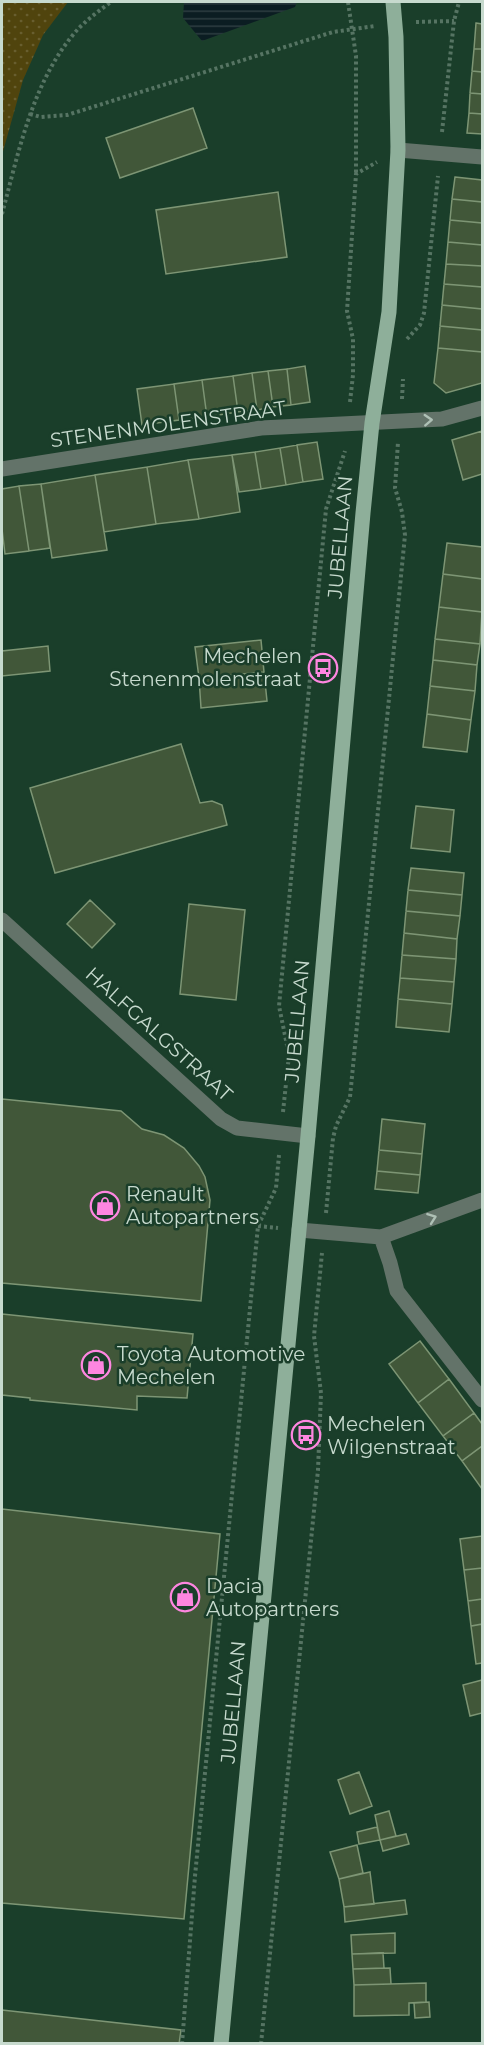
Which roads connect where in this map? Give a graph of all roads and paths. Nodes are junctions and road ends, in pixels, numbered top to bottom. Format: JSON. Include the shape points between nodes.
{"nodes":[{"id":1,"x":111,"y":2,"type":"edge"},
{"id":2,"x":348,"y":2,"type":"edge"},
{"id":3,"x":393,"y":2,"type":"edge"},
{"id":4,"x":459,"y":2,"type":"edge"},
{"id":5,"x":352,"y":28,"type":"junction"},
{"id":6,"x":30,"y":114,"type":"junction"},
{"id":7,"x":398,"y":150,"type":"junction"},
{"id":8,"x":440,"y":153,"type":"junction"},
{"id":9,"x":483,"y":157,"type":"edge"},
{"id":10,"x":356,"y":174,"type":"junction"},
{"id":11,"x":2,"y":214,"type":"edge"},
{"id":12,"x":406,"y":351,"type":"dead end"},
{"id":13,"x":404,"y":374,"type":"dead end"},
{"id":14,"x":483,"y":408,"type":"edge"},
{"id":15,"x":400,"y":421,"type":"junction"},
{"id":16,"x":372,"y":423,"type":"junction"},
{"id":17,"x":347,"y":424,"type":"junction"},
{"id":18,"x":2,"y":469,"type":"edge"},
{"id":19,"x":2,"y":920,"type":"edge"},
{"id":20,"x":280,"y":1133,"type":"junction"},
{"id":21,"x":308,"y":1136,"type":"junction"},
{"id":22,"x":483,"y":1200,"type":"edge"},
{"id":23,"x":298,"y":1230,"type":"junction"},
{"id":24,"x":324,"y":1232,"type":"junction"},
{"id":25,"x":381,"y":1237,"type":"junction"},
{"id":26,"x":483,"y":1400,"type":"edge"},
{"id":27,"x":182,"y":2043,"type":"edge"},
{"id":28,"x":221,"y":2043,"type":"edge"},
{"id":29,"x":261,"y":2043,"type":"edge"}],
"edges":[{"from":1,"to":6,"type":"path","via":[[72,38],[49,71]]},
{"from":2,"to":5,"type":"path"},
{"from":3,"to":7,"type":"main road","name":"JUBELLAAN"},
{"from":4,"to":8,"type":"path"},
{"from":5,"to":6,"type":"path","via":[[67,115]]},
{"from":5,"to":10,"type":"path","via":[[356,56]]},
{"from":6,"to":11,"type":"path"},
{"from":7,"to":8,"type":"street"},
{"from":7,"to":10,"type":"path"},
{"from":7,"to":16,"type":"main road","name":"JUBELLAAN","via":[[389,312]]},
{"from":8,"to":9,"type":"street"},
{"from":8,"to":12,"type":"path","via":[[424,313],[420,325],[407,339]]},
{"from":10,"to":17,"type":"path","via":[[348,311],[353,375]]},
{"from":13,"to":15,"type":"path"},
{"from":15,"to":14,"type":"street","name":"STENENMOLENSTRAAT","one_way":true,"via":[[442,419]]},
{"from":15,"to":16,"type":"street","name":"STENENMOLENSTRAAT"},
{"from":15,"to":24,"type":"path","via":[[395,488],[405,535],[350,1097],[333,1138]]},
{"from":16,"to":17,"type":"street","name":"STENENMOLENSTRAAT"},
{"from":16,"to":21,"type":"main road","name":"JUBELLAAN"},
{"from":17,"to":18,"type":"street","name":"STENENMOLENSTRAAT","via":[[261,428]]},
{"from":17,"to":20,"type":"path","via":[[345,452],[326,510],[310,674],[279,1006],[289,1055]]},
{"from":19,"to":20,"type":"street","name":"HALFGALGSTRAAT","via":[[221,1119],[237,1128]]},
{"from":20,"to":21,"type":"street","name":"HALFGALGSTRAAT"},
{"from":20,"to":27,"type":"path","via":[[276,1188],[258,1226]]},
{"from":21,"to":23,"type":"main road","name":"JUBELLAAN"},
{"from":25,"to":22,"type":"street","one_way":true},
{"from":23,"to":24,"type":"street"},
{"from":23,"to":28,"type":"main road","name":"JUBELLAAN"},
{"from":24,"to":25,"type":"street"},
{"from":24,"to":29,"type":"path","via":[[314,1336],[321,1393],[318,1470]]},
{"from":25,"to":26,"type":"street","via":[[397,1291]]}]}
